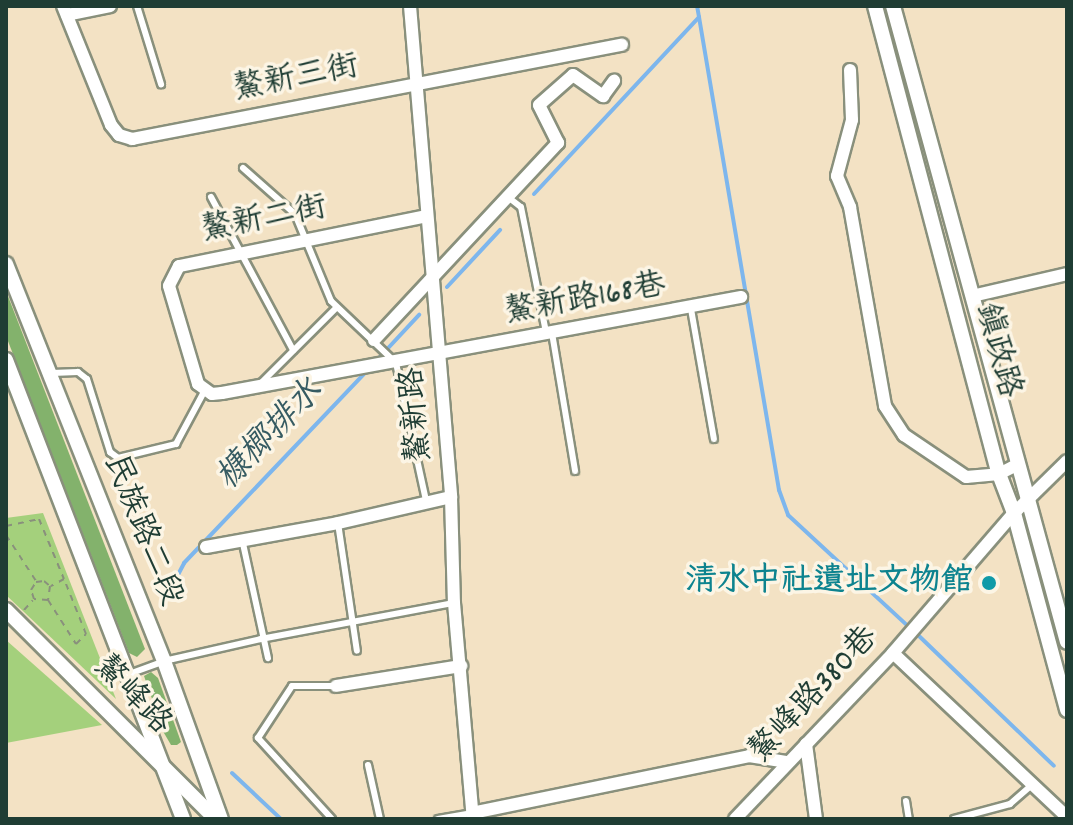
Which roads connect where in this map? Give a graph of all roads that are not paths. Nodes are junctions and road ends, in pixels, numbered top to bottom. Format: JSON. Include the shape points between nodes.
{"nodes":[{"id":1,"x":110,"y":6,"type":"edge"},
{"id":2,"x":137,"y":6,"type":"edge"},
{"id":3,"x":410,"y":6,"type":"edge"},
{"id":4,"x":875,"y":6,"type":"edge"},
{"id":5,"x":893,"y":6,"type":"edge"},
{"id":6,"x":65,"y":10,"type":"edge"},
{"id":7,"x":622,"y":45,"type":"dead end"},
{"id":8,"x":850,"y":70,"type":"dead end"},
{"id":9,"x":614,"y":81,"type":"dead end"},
{"id":10,"x":161,"y":84,"type":"dead end"},
{"id":11,"x":416,"y":84,"type":"junction"},
{"id":12,"x":243,"y":168,"type":"dead end"},
{"id":13,"x":211,"y":197,"type":"dead end"},
{"id":14,"x":508,"y":197,"type":"junction"},
{"id":15,"x":427,"y":216,"type":"junction"},
{"id":16,"x":307,"y":239,"type":"junction"},
{"id":17,"x":240,"y":252,"type":"junction"},
{"id":18,"x":6,"y":264,"type":"edge"},
{"id":19,"x":1067,"y":274,"type":"edge"},
{"id":20,"x":432,"y":278,"type":"junction"},
{"id":21,"x":972,"y":296,"type":"junction"},
{"id":22,"x":741,"y":297,"type":"dead end"},
{"id":23,"x":337,"y":307,"type":"junction"},
{"id":24,"x":691,"y":309,"type":"junction"},
{"id":25,"x":550,"y":334,"type":"junction"},
{"id":26,"x":378,"y":343,"type":"junction"},
{"id":27,"x":293,"y":350,"type":"junction"},
{"id":28,"x":438,"y":354,"type":"junction"},
{"id":29,"x":6,"y":360,"type":"edge"},
{"id":30,"x":391,"y":361,"type":"junction"},
{"id":31,"x":47,"y":373,"type":"junction"},
{"id":32,"x":10,"y":384,"type":"edge"},
{"id":33,"x":258,"y":386,"type":"junction"},
{"id":34,"x":205,"y":390,"type":"junction"},
{"id":35,"x":714,"y":439,"type":"dead end"},
{"id":36,"x":1067,"y":461,"type":"edge"},
{"id":37,"x":1017,"y":465,"type":"junction"},
{"id":38,"x":575,"y":471,"type":"dead end"},
{"id":39,"x":999,"y":474,"type":"junction"},
{"id":40,"x":451,"y":497,"type":"junction"},
{"id":41,"x":426,"y":501,"type":"junction"},
{"id":42,"x":1028,"y":502,"type":"junction"},
{"id":43,"x":1014,"y":513,"type":"junction"},
{"id":44,"x":338,"y":523,"type":"junction"},
{"id":45,"x":242,"y":539,"type":"junction"},
{"id":46,"x":206,"y":547,"type":"dead end"},
{"id":47,"x":454,"y":603,"type":"junction"},
{"id":48,"x":6,"y":610,"type":"edge"},
{"id":49,"x":352,"y":621,"type":"junction"},
{"id":50,"x":261,"y":639,"type":"junction"},
{"id":51,"x":1067,"y":642,"type":"edge"},
{"id":52,"x":357,"y":651,"type":"dead end"},
{"id":53,"x":893,"y":653,"type":"junction"},
{"id":54,"x":268,"y":658,"type":"dead end"},
{"id":55,"x":164,"y":661,"type":"junction"},
{"id":56,"x":461,"y":666,"type":"junction"},
{"id":57,"x":127,"y":675,"type":"junction"},
{"id":58,"x":336,"y":686,"type":"joint"},
{"id":59,"x":1067,"y":710,"type":"edge"},
{"id":60,"x":806,"y":744,"type":"junction"},
{"id":61,"x":788,"y":762,"type":"junction"},
{"id":62,"x":368,"y":765,"type":"dead end"},
{"id":63,"x":168,"y":775,"type":"junction"},
{"id":64,"x":1033,"y":784,"type":"junction"},
{"id":65,"x":906,"y":801,"type":"dead end"},
{"id":66,"x":473,"y":816,"type":"edge"},
{"id":67,"x":1067,"y":817,"type":"edge"},
{"id":68,"x":183,"y":819,"type":"edge"},
{"id":69,"x":218,"y":819,"type":"edge"},
{"id":70,"x":332,"y":819,"type":"edge"},
{"id":71,"x":380,"y":819,"type":"edge"},
{"id":72,"x":438,"y":819,"type":"edge"},
{"id":73,"x":735,"y":819,"type":"edge"},
{"id":74,"x":816,"y":819,"type":"edge"},
{"id":75,"x":909,"y":819,"type":"edge"},
{"id":76,"x":954,"y":819,"type":"edge"}],
"edges":[{"from":1,"to":6,"type":"street"},
{"from":2,"to":10,"type":"lane"},
{"from":3,"to":11,"type":"street","name":"鰲新路"},
{"from":4,"to":39,"type":"street","name":"鎮政路"},
{"from":5,"to":21,"type":"street","name":"鎮政路"},
{"from":6,"to":11,"type":"street","name":"鰲新三街","via":[[111,125],[127,138]]},
{"from":7,"to":11,"type":"street","name":"鰲新三街"},
{"from":8,"to":39,"type":"street","via":[[852,120],[837,176],[850,207],[885,406],[904,435],[966,477]]},
{"from":9,"to":14,"type":"street","via":[[603,96],[573,75],[539,105],[558,143]]},
{"from":11,"to":15,"type":"street","name":"鰲新路"},
{"from":12,"to":16,"type":"lane","via":[[295,214]]},
{"from":13,"to":17,"type":"lane"},
{"from":14,"to":20,"type":"street"},
{"from":14,"to":25,"type":"lane","via":[[521,207]]},
{"from":15,"to":16,"type":"street","name":"鰲新二街"},
{"from":15,"to":20,"type":"street","name":"鰲新路"},
{"from":16,"to":17,"type":"street","name":"鰲新二街"},
{"from":16,"to":23,"type":"lane"},
{"from":17,"to":27,"type":"lane"},
{"from":17,"to":34,"type":"street","name":"鰲新二街","via":[[188,263],[174,270],[169,286],[198,384]]},
{"from":18,"to":31,"type":"street","name":"民族路二段"},
{"from":19,"to":21,"type":"street"},
{"from":20,"to":26,"type":"street"},
{"from":20,"to":28,"type":"street","name":"鰲新路"},
{"from":21,"to":37,"type":"street","name":"鎮政路"},
{"from":22,"to":24,"type":"street","name":"鰲新路168巷"},
{"from":23,"to":26,"type":"lane"},
{"from":23,"to":27,"type":"lane"},
{"from":24,"to":25,"type":"street","name":"鰲新路168巷"},
{"from":24,"to":35,"type":"lane"},
{"from":25,"to":28,"type":"street","name":"鰲新路168巷"},
{"from":25,"to":38,"type":"lane"},
{"from":26,"to":30,"type":"lane"},
{"from":27,"to":33,"type":"lane"},
{"from":28,"to":30,"type":"street","name":"鰲新路168巷"},
{"from":28,"to":40,"type":"street","name":"鰲新路"},
{"from":29,"to":32,"type":"street","name":"民族路二段"},
{"from":30,"to":33,"type":"street","name":"鰲新路168巷"},
{"from":30,"to":41,"type":"lane"},
{"from":31,"to":34,"type":"lane","via":[[78,372],[87,379],[110,452],[118,458],[176,444]]},
{"from":31,"to":55,"type":"street","name":"民族路二段"},
{"from":32,"to":57,"type":"street","name":"民族路二段"},
{"from":33,"to":34,"type":"street","name":"鰲新路168巷","via":[[222,393]]},
{"from":36,"to":42,"type":"street","name":"鰲峰路380巷"},
{"from":37,"to":39,"type":"street"},
{"from":37,"to":42,"type":"street","name":"鎮政路"},
{"from":39,"to":43,"type":"street","name":"鎮政路"},
{"from":40,"to":41,"type":"street"},
{"from":40,"to":47,"type":"street","name":"鰲新路"},
{"from":41,"to":44,"type":"street"},
{"from":42,"to":43,"type":"street","name":"鰲峰路380巷"},
{"from":42,"to":51,"type":"street","name":"鎮政路"},
{"from":43,"to":53,"type":"street","name":"鰲峰路380巷"},
{"from":43,"to":59,"type":"street","name":"鎮政路"},
{"from":44,"to":45,"type":"street"},
{"from":44,"to":49,"type":"lane"},
{"from":45,"to":46,"type":"street"},
{"from":45,"to":50,"type":"lane"},
{"from":47,"to":49,"type":"lane"},
{"from":47,"to":56,"type":"street","name":"鰲新路"},
{"from":48,"to":63,"type":"street","name":"鰲峰路"},
{"from":49,"to":50,"type":"lane"},
{"from":49,"to":52,"type":"lane"},
{"from":50,"to":54,"type":"lane"},
{"from":50,"to":55,"type":"lane"},
{"from":53,"to":60,"type":"street","name":"鰲峰路380巷"},
{"from":53,"to":64,"type":"street"},
{"from":55,"to":57,"type":"lane"},
{"from":55,"to":69,"type":"street","name":"民族路二段"},
{"from":56,"to":58,"type":"street"},
{"from":56,"to":66,"type":"street","name":"鰲新路"},
{"from":57,"to":63,"type":"street","name":"民族路二段"},
{"from":58,"to":70,"type":"lane","via":[[292,686],[258,738]]},
{"from":60,"to":61,"type":"street","name":"鰲峰路380巷"},
{"from":60,"to":74,"type":"street"},
{"from":61,"to":66,"type":"street","via":[[749,756]]},
{"from":61,"to":73,"type":"street","name":"鰲峰路380巷"},
{"from":62,"to":71,"type":"lane"},
{"from":63,"to":68,"type":"street","name":"民族路二段"},
{"from":63,"to":69,"type":"street","name":"鰲峰路"},
{"from":64,"to":67,"type":"street"},
{"from":64,"to":76,"type":"lane","via":[[1010,804]]},
{"from":65,"to":75,"type":"lane"},
{"from":66,"to":72,"type":"lane"}]}
